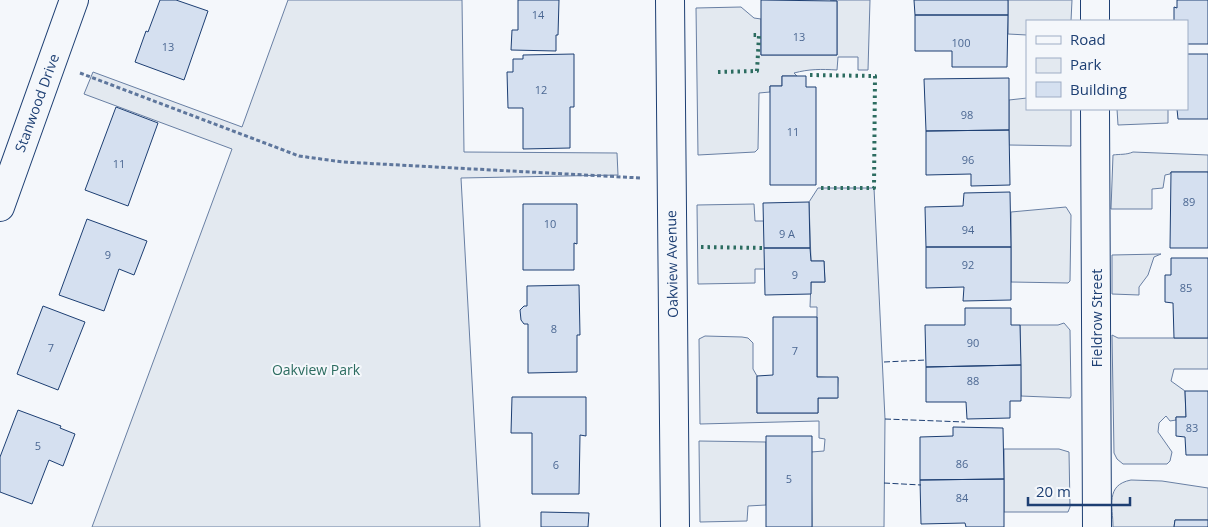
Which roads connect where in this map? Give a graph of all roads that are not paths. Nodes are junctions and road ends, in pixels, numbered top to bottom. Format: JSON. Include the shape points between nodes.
{"nodes":[{"id":1,"x":74,"y":0,"type":"edge"},
{"id":2,"x":670,"y":0,"type":"edge"},
{"id":3,"x":1094,"y":0,"type":"edge"},
{"id":4,"x":1095,"y":20,"type":"edge"},
{"id":5,"x":1095,"y":110,"type":"edge"},
{"id":6,"x":0,"y":207,"type":"edge"},
{"id":7,"x":675,"y":527,"type":"edge"},
{"id":8,"x":1098,"y":527,"type":"edge"}],
"edges":[{"from":1,"to":6,"type":"street","name":"Stanwood Drive"},
{"from":2,"to":7,"type":"street","name":"Oakview Avenue"},
{"from":3,"to":4,"type":"street"},
{"from":5,"to":8,"type":"street","name":"Fieldrow Street"}]}
